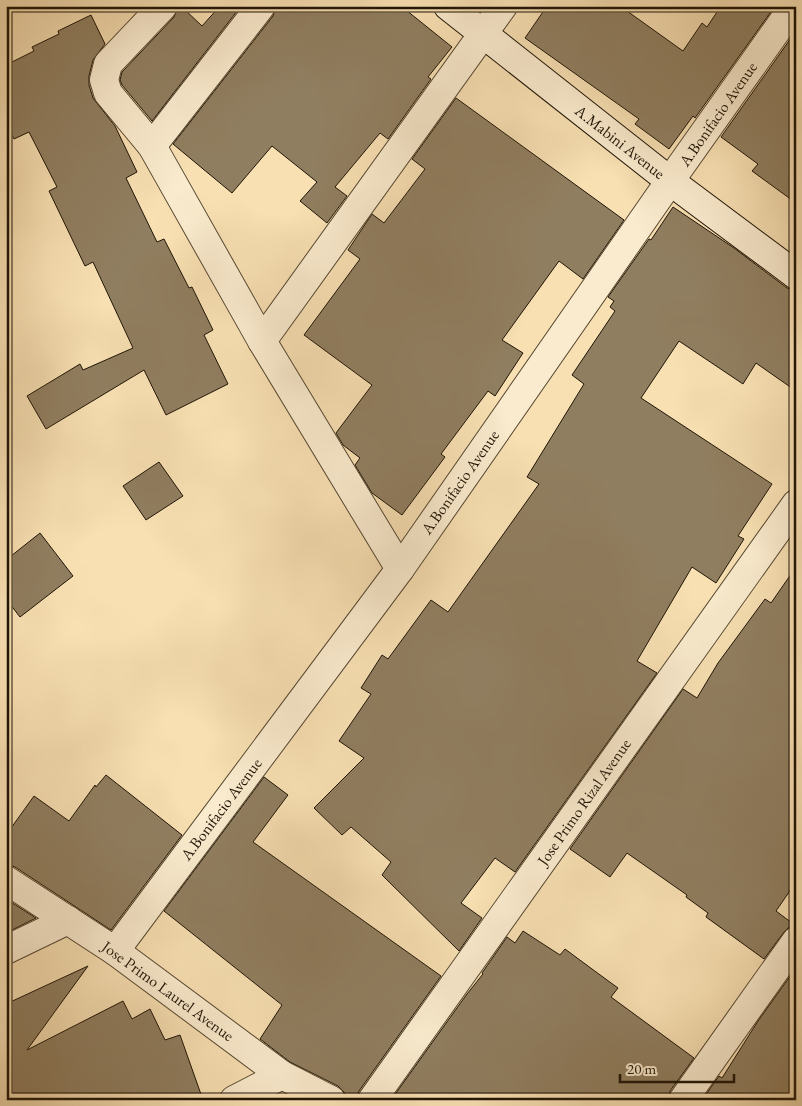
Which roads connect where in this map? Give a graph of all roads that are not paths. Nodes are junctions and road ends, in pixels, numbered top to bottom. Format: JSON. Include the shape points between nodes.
{"nodes":[{"id":1,"x":163,"y":6,"type":"edge"},
{"id":2,"x":261,"y":6,"type":"edge"},
{"id":3,"x":448,"y":6,"type":"edge"},
{"id":4,"x":503,"y":6,"type":"edge"},
{"id":5,"x":794,"y":6,"type":"edge"},
{"id":6,"x":484,"y":34,"type":"junction"},
{"id":7,"x":152,"y":146,"type":"junction"},
{"id":8,"x":670,"y":182,"type":"junction"},
{"id":9,"x":796,"y":275,"type":"edge"},
{"id":10,"x":262,"y":341,"type":"junction"},
{"id":11,"x":796,"y":504,"type":"edge"},
{"id":12,"x":400,"y":569,"type":"junction"},
{"id":13,"x":6,"y":880,"type":"edge"},
{"id":14,"x":68,"y":920,"type":"junction"},
{"id":15,"x":796,"y":941,"type":"edge"},
{"id":16,"x":6,"y":950,"type":"edge"},
{"id":17,"x":115,"y":950,"type":"junction"},
{"id":18,"x":282,"y":1075,"type":"junction"},
{"id":19,"x":234,"y":1100,"type":"edge"},
{"id":20,"x":331,"y":1100,"type":"edge"},
{"id":21,"x":372,"y":1100,"type":"edge"},
{"id":22,"x":683,"y":1100,"type":"edge"}],
"edges":[{"from":1,"to":7,"type":"street","via":[[108,64],[104,80],[108,93]]},
{"from":2,"to":7,"type":"street"},
{"from":3,"to":6,"type":"street","name":"A.Mabini Avenue"},
{"from":4,"to":6,"type":"street"},
{"from":5,"to":8,"type":"street","name":"A.Bonifacio Avenue"},
{"from":6,"to":8,"type":"street","name":"A.Mabini Avenue"},
{"from":6,"to":10,"type":"street"},
{"from":7,"to":10,"type":"street"},
{"from":8,"to":9,"type":"street","name":"A.Mabini Avenue"},
{"from":8,"to":12,"type":"street","name":"A.Bonifacio Avenue"},
{"from":10,"to":12,"type":"street"},
{"from":11,"to":21,"type":"street","name":"Jose Primo Rizal Avenue"},
{"from":12,"to":17,"type":"street","name":"A.Bonifacio Avenue"},
{"from":13,"to":14,"type":"street","name":"Jose Primo Laurel Avenue"},
{"from":14,"to":16,"type":"street"},
{"from":14,"to":17,"type":"street","name":"Jose Primo Laurel Avenue"},
{"from":15,"to":22,"type":"street"},
{"from":17,"to":18,"type":"street","name":"Jose Primo Laurel Avenue"},
{"from":18,"to":19,"type":"street"},
{"from":18,"to":20,"type":"street","name":"Jose Primo Laurel Avenue"}]}
